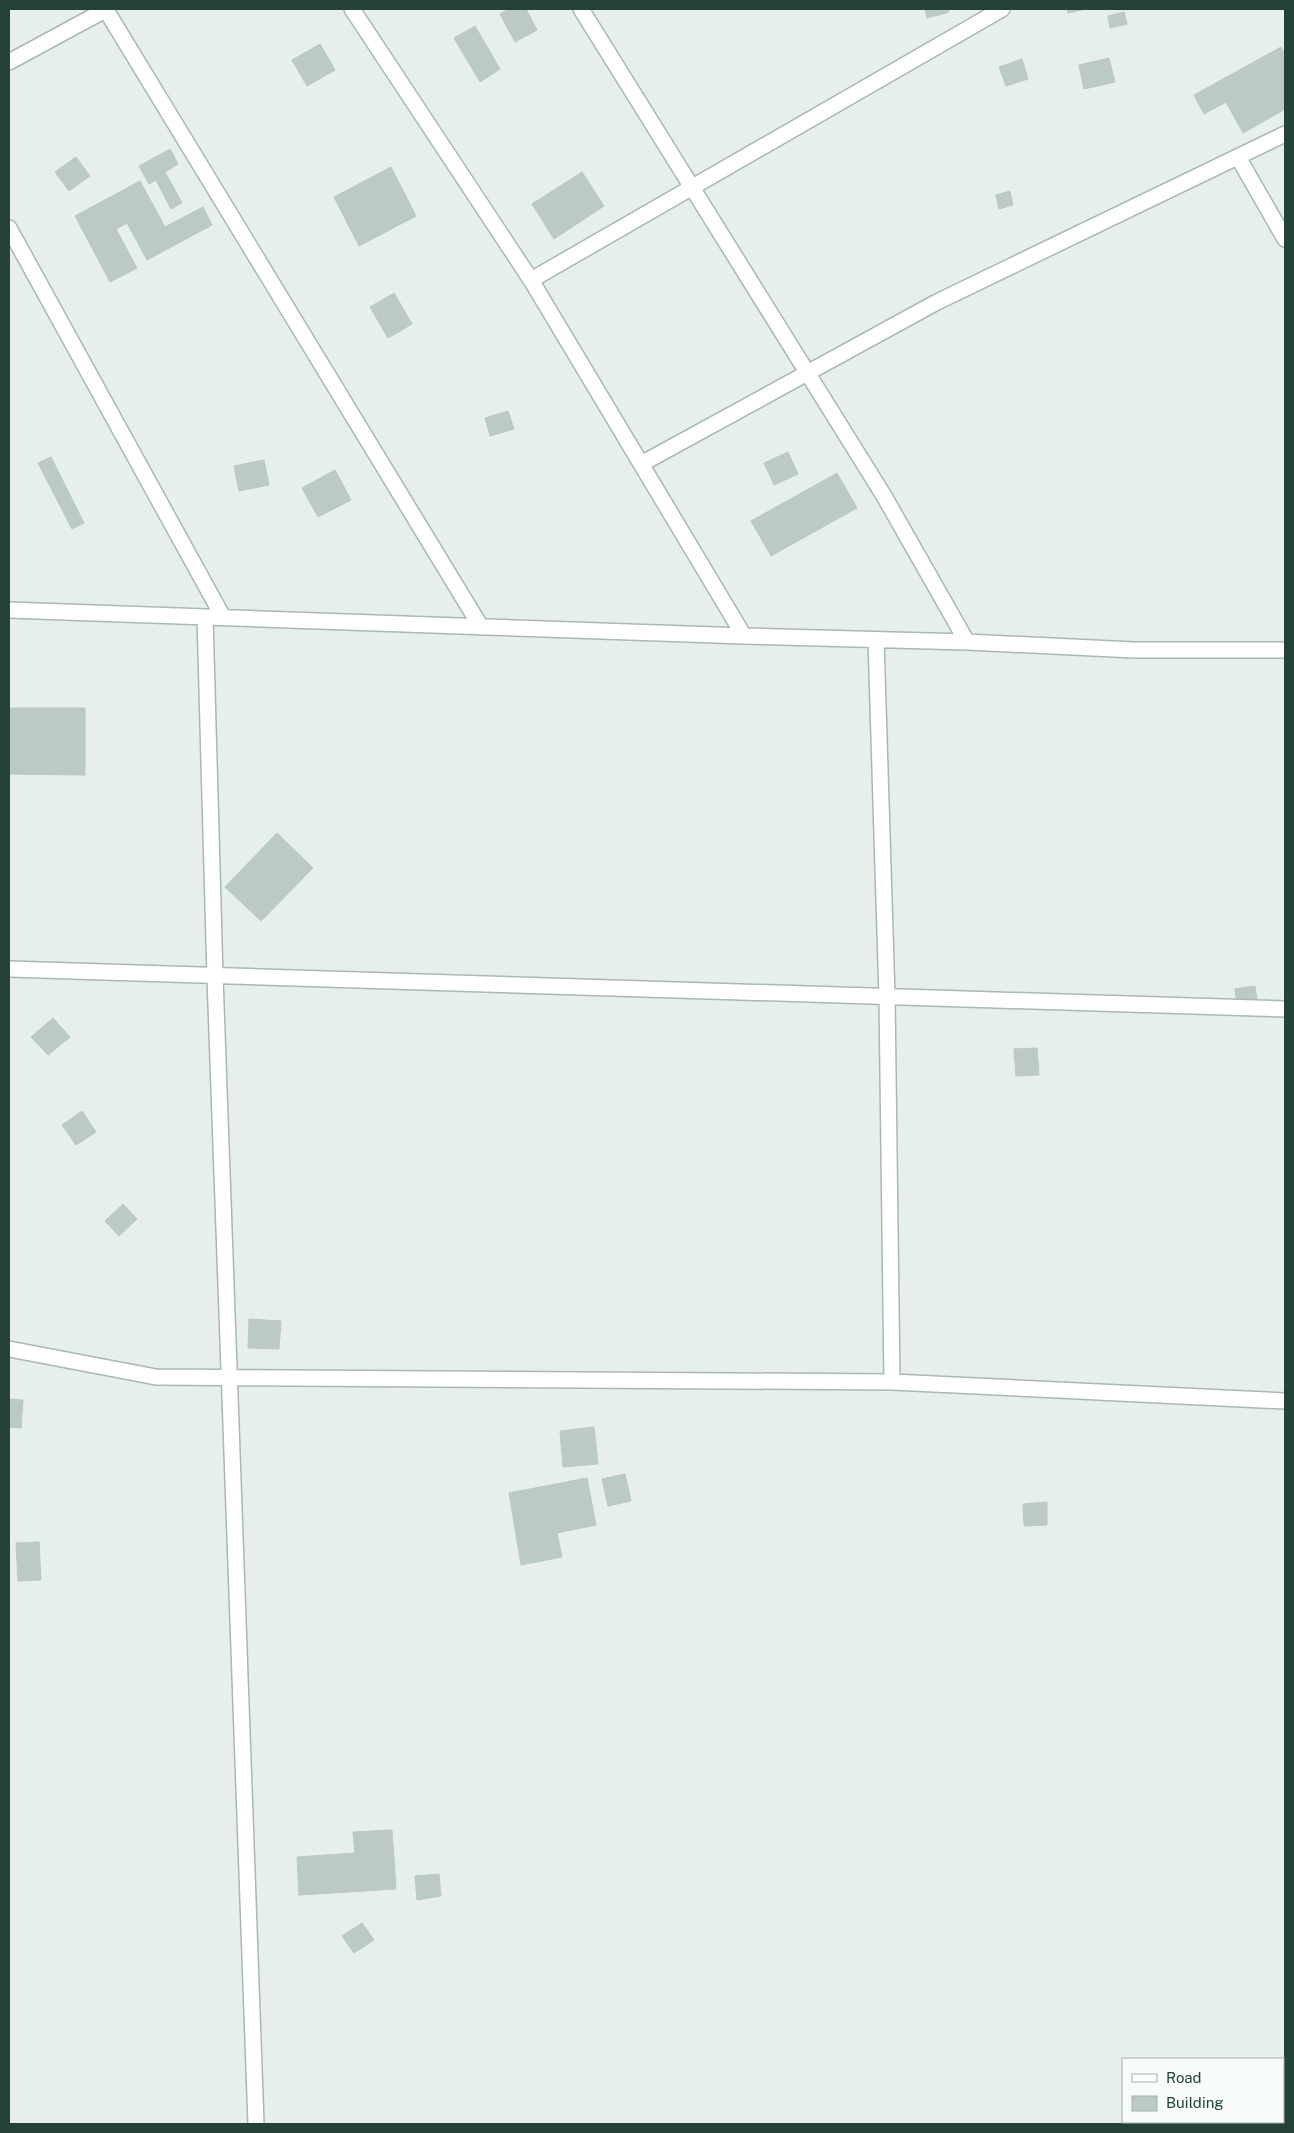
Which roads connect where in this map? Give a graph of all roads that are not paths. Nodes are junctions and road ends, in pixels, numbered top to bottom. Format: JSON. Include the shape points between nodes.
{"nodes":[{"id":1,"x":107,"y":9,"type":"edge"},
{"id":2,"x":352,"y":9,"type":"edge"},
{"id":3,"x":582,"y":9,"type":"edge"},
{"id":4,"x":1002,"y":9,"type":"edge"},
{"id":5,"x":9,"y":62,"type":"edge"},
{"id":6,"x":1285,"y":134,"type":"edge"},
{"id":7,"x":1238,"y":157,"type":"junction"},
{"id":8,"x":694,"y":187,"type":"junction"},
{"id":9,"x":9,"y":228,"type":"edge"},
{"id":10,"x":1285,"y":238,"type":"edge"},
{"id":11,"x":531,"y":280,"type":"junction"},
{"id":12,"x":808,"y":372,"type":"junction"},
{"id":13,"x":641,"y":464,"type":"junction"},
{"id":14,"x":9,"y":610,"type":"edge"},
{"id":15,"x":205,"y":617,"type":"junction"},
{"id":16,"x":223,"y":617,"type":"junction"},
{"id":17,"x":481,"y":627,"type":"junction"},
{"id":18,"x":744,"y":636,"type":"junction"},
{"id":19,"x":876,"y":640,"type":"junction"},
{"id":20,"x":967,"y":642,"type":"junction"},
{"id":21,"x":1285,"y":650,"type":"edge"},
{"id":22,"x":9,"y":969,"type":"edge"},
{"id":23,"x":215,"y":976,"type":"junction"},
{"id":24,"x":887,"y":996,"type":"junction"},
{"id":25,"x":1285,"y":1008,"type":"edge"},
{"id":26,"x":9,"y":1349,"type":"edge"},
{"id":27,"x":229,"y":1378,"type":"junction"},
{"id":28,"x":892,"y":1382,"type":"junction"},
{"id":29,"x":1285,"y":1401,"type":"edge"},
{"id":30,"x":256,"y":2124,"type":"edge"}],
"edges":[{"from":1,"to":5,"type":"street"},
{"from":1,"to":17,"type":"street"},
{"from":2,"to":11,"type":"street"},
{"from":3,"to":8,"type":"street"},
{"from":4,"to":8,"type":"street"},
{"from":6,"to":7,"type":"street"},
{"from":7,"to":10,"type":"street"},
{"from":7,"to":12,"type":"street","via":[[937,302]]},
{"from":8,"to":11,"type":"street"},
{"from":8,"to":12,"type":"street"},
{"from":9,"to":16,"type":"street"},
{"from":11,"to":13,"type":"street"},
{"from":12,"to":13,"type":"street"},
{"from":12,"to":20,"type":"street","via":[[884,496]]},
{"from":13,"to":18,"type":"street"},
{"from":14,"to":15,"type":"street"},
{"from":15,"to":16,"type":"street"},
{"from":15,"to":23,"type":"street"},
{"from":16,"to":17,"type":"street"},
{"from":17,"to":18,"type":"street"},
{"from":18,"to":19,"type":"street"},
{"from":19,"to":20,"type":"street"},
{"from":19,"to":24,"type":"street"},
{"from":20,"to":21,"type":"street","via":[[1134,650]]},
{"from":22,"to":23,"type":"street"},
{"from":23,"to":24,"type":"street"},
{"from":23,"to":27,"type":"street"},
{"from":24,"to":25,"type":"street"},
{"from":24,"to":28,"type":"street"},
{"from":26,"to":27,"type":"street","via":[[156,1377]]},
{"from":27,"to":28,"type":"street"},
{"from":27,"to":30,"type":"street"},
{"from":28,"to":29,"type":"street"}]}
